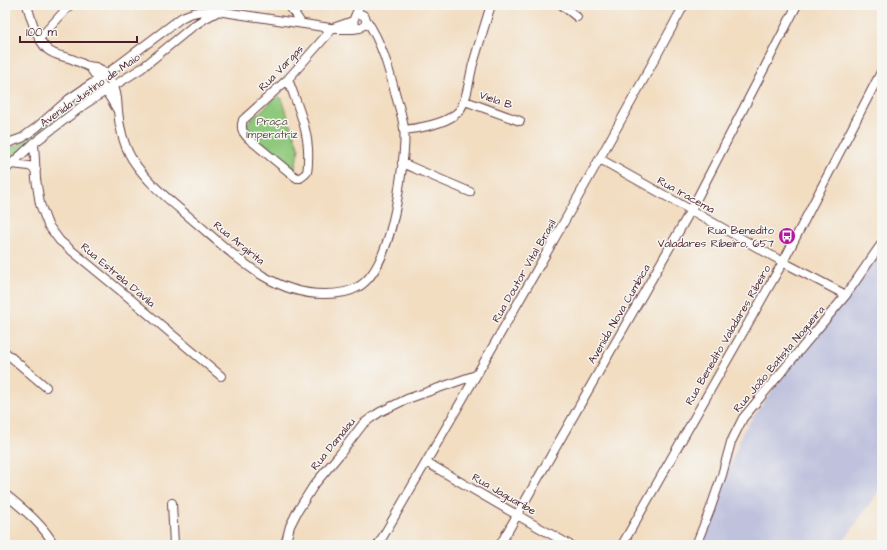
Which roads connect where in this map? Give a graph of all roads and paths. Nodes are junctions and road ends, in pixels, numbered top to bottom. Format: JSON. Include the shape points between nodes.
{"nodes":[{"id":1,"x":27,"y":5,"type":"edge"},
{"id":2,"x":70,"y":5,"type":"edge"},
{"id":3,"x":289,"y":5,"type":"edge"},
{"id":4,"x":359,"y":5,"type":"edge"},
{"id":5,"x":362,"y":5,"type":"edge"},
{"id":6,"x":491,"y":5,"type":"edge"},
{"id":7,"x":562,"y":5,"type":"edge"},
{"id":8,"x":684,"y":5,"type":"edge"},
{"id":9,"x":797,"y":5,"type":"edge"},
{"id":10,"x":217,"y":11,"type":"junction"},
{"id":11,"x":577,"y":17,"type":"dead end"},
{"id":12,"x":283,"y":21,"type":"junction"},
{"id":13,"x":361,"y":21,"type":"junction"},
{"id":14,"x":301,"y":23,"type":"junction"},
{"id":15,"x":333,"y":28,"type":"junction"},
{"id":16,"x":39,"y":39,"type":"junction"},
{"id":17,"x":88,"y":66,"type":"junction"},
{"id":18,"x":882,"y":70,"type":"edge"},
{"id":19,"x":105,"y":75,"type":"junction"},
{"id":20,"x":98,"y":79,"type":"junction"},
{"id":21,"x":288,"y":79,"type":"junction"},
{"id":22,"x":110,"y":88,"type":"junction"},
{"id":23,"x":465,"y":101,"type":"junction"},
{"id":24,"x":520,"y":121,"type":"dead end"},
{"id":25,"x":404,"y":130,"type":"junction"},
{"id":26,"x":34,"y":143,"type":"junction"},
{"id":27,"x":5,"y":144,"type":"edge"},
{"id":28,"x":600,"y":159,"type":"junction"},
{"id":29,"x":402,"y":163,"type":"junction"},
{"id":30,"x":12,"y":164,"type":"junction"},
{"id":31,"x":5,"y":170,"type":"edge"},
{"id":32,"x":36,"y":170,"type":"junction"},
{"id":33,"x":470,"y":192,"type":"dead end"},
{"id":34,"x":691,"y":210,"type":"junction"},
{"id":35,"x":882,"y":243,"type":"edge"},
{"id":36,"x":783,"y":262,"type":"junction"},
{"id":37,"x":846,"y":295,"type":"junction"},
{"id":38,"x":5,"y":352,"type":"edge"},
{"id":39,"x":476,"y":375,"type":"junction"},
{"id":40,"x":221,"y":376,"type":"dead end"},
{"id":41,"x":46,"y":387,"type":"dead end"},
{"id":42,"x":426,"y":462,"type":"junction"},
{"id":43,"x":5,"y":494,"type":"edge"},
{"id":44,"x":172,"y":503,"type":"dead end"},
{"id":45,"x":517,"y":515,"type":"junction"},
{"id":46,"x":54,"y":545,"type":"edge"},
{"id":47,"x":174,"y":545,"type":"edge"},
{"id":48,"x":285,"y":545,"type":"edge"},
{"id":49,"x":378,"y":545,"type":"edge"},
{"id":50,"x":500,"y":545,"type":"edge"},
{"id":51,"x":570,"y":545,"type":"edge"},
{"id":52,"x":622,"y":545,"type":"edge"},
{"id":53,"x":696,"y":545,"type":"edge"}],
"edges":[{"from":1,"to":16,"type":"street"},
{"from":2,"to":16,"type":"street"},
{"from":3,"to":12,"type":"street"},
{"from":3,"to":14,"type":"street"},
{"from":4,"to":13,"type":"street"},
{"from":5,"to":13,"type":"street"},
{"from":6,"to":23,"type":"street"},
{"from":7,"to":11,"type":"street"},
{"from":8,"to":28,"type":"street","name":"Rua Doutor Vital Brasil"},
{"from":9,"to":34,"type":"street","name":"Avenida Nova Cumbica"},
{"from":10,"to":12,"type":"street"},
{"from":10,"to":19,"type":"street","name":"Avenida Justino de Maio","via":[[198,11],[180,18]]},
{"from":10,"to":22,"type":"street","name":"Avenida Justino de Maio","via":[[192,27],[142,68]]},
{"from":12,"to":14,"type":"street"},
{"from":13,"to":15,"type":"street"},
{"from":13,"to":25,"type":"street","name":"Rua Argirita","via":[[379,43],[402,114]]},
{"from":14,"to":15,"type":"street"},
{"from":15,"to":21,"type":"street","name":"Rua Vargas"},
{"from":16,"to":17,"type":"street","via":[[56,54]]},
{"from":17,"to":19,"type":"street","via":[[98,68]]},
{"from":17,"to":20,"type":"street","name":"Rua Argirita"},
{"from":18,"to":36,"type":"street","name":"Rua Benedito Valadares Ribeiro"},
{"from":19,"to":20,"type":"street","name":"Avenida Justino de Maio"},
{"from":19,"to":22,"type":"street","name":"Rua Argirita"},
{"from":20,"to":22,"type":"street","name":"Rua Argirita"},
{"from":20,"to":27,"type":"street","name":"Avenida Justino de Maio","via":[[22,138]]},
{"from":21,"to":21,"type":"street","name":"Rua Vargas","via":[[307,138],[308,166],[300,178],[294,176],[249,139],[241,128],[243,120]]},
{"from":22,"to":26,"type":"street","name":"Avenida Justino de Maio"},
{"from":22,"to":29,"type":"street","name":"Rua Argirita","via":[[118,101],[122,136],[127,151],[144,176],[240,261],[266,278],[298,291],[336,294],[360,286],[369,277],[384,250],[391,226],[398,198]]},
{"from":23,"to":24,"type":"street","name":"Viela B"},
{"from":23,"to":25,"type":"street","via":[[451,117]]},
{"from":25,"to":29,"type":"street","name":"Rua Argirita"},
{"from":26,"to":30,"type":"street","name":"Avenida Justino de Maio"},
{"from":26,"to":32,"type":"street","name":"Rua Estrela D'ávila"},
{"from":28,"to":34,"type":"street","name":"Rua Iracema"},
{"from":28,"to":39,"type":"street","name":"Rua Doutor Vital Brasil"},
{"from":29,"to":33,"type":"street"},
{"from":30,"to":31,"type":"street","name":"Avenida Justino de Maio"},
{"from":30,"to":32,"type":"street","via":[[29,166]]},
{"from":32,"to":40,"type":"street","name":"Rua Estrela D'ávila","via":[[40,204],[48,225],[60,241]]},
{"from":34,"to":36,"type":"street","name":"Rua Iracema"},
{"from":34,"to":45,"type":"street","name":"Avenida Nova Cumbica"},
{"from":35,"to":37,"type":"street","name":"Rua João Batista Nogueira"},
{"from":36,"to":37,"type":"street","name":"Rua Iracema"},
{"from":36,"to":52,"type":"street","name":"Rua Benedito Valadares Ribeiro"},
{"from":37,"to":53,"type":"street","name":"Rua João Batista Nogueira","via":[[743,418],[731,442],[713,503]]},
{"from":38,"to":41,"type":"street"},
{"from":39,"to":42,"type":"street","name":"Rua Doutor Vital Brasil"},
{"from":39,"to":48,"type":"street","name":"Rua Damalau","via":[[407,399],[380,412],[363,424],[314,485],[293,519]]},
{"from":42,"to":45,"type":"street","name":"Rua Jaguaribe"},
{"from":42,"to":49,"type":"street","name":"Rua Doutor Vital Brasil"},
{"from":43,"to":46,"type":"street","via":[[46,531]]},
{"from":44,"to":47,"type":"street"},
{"from":45,"to":50,"type":"street","name":"Avenida Nova Cumbica"},
{"from":45,"to":51,"type":"street","name":"Rua Jaguaribe"}]}
